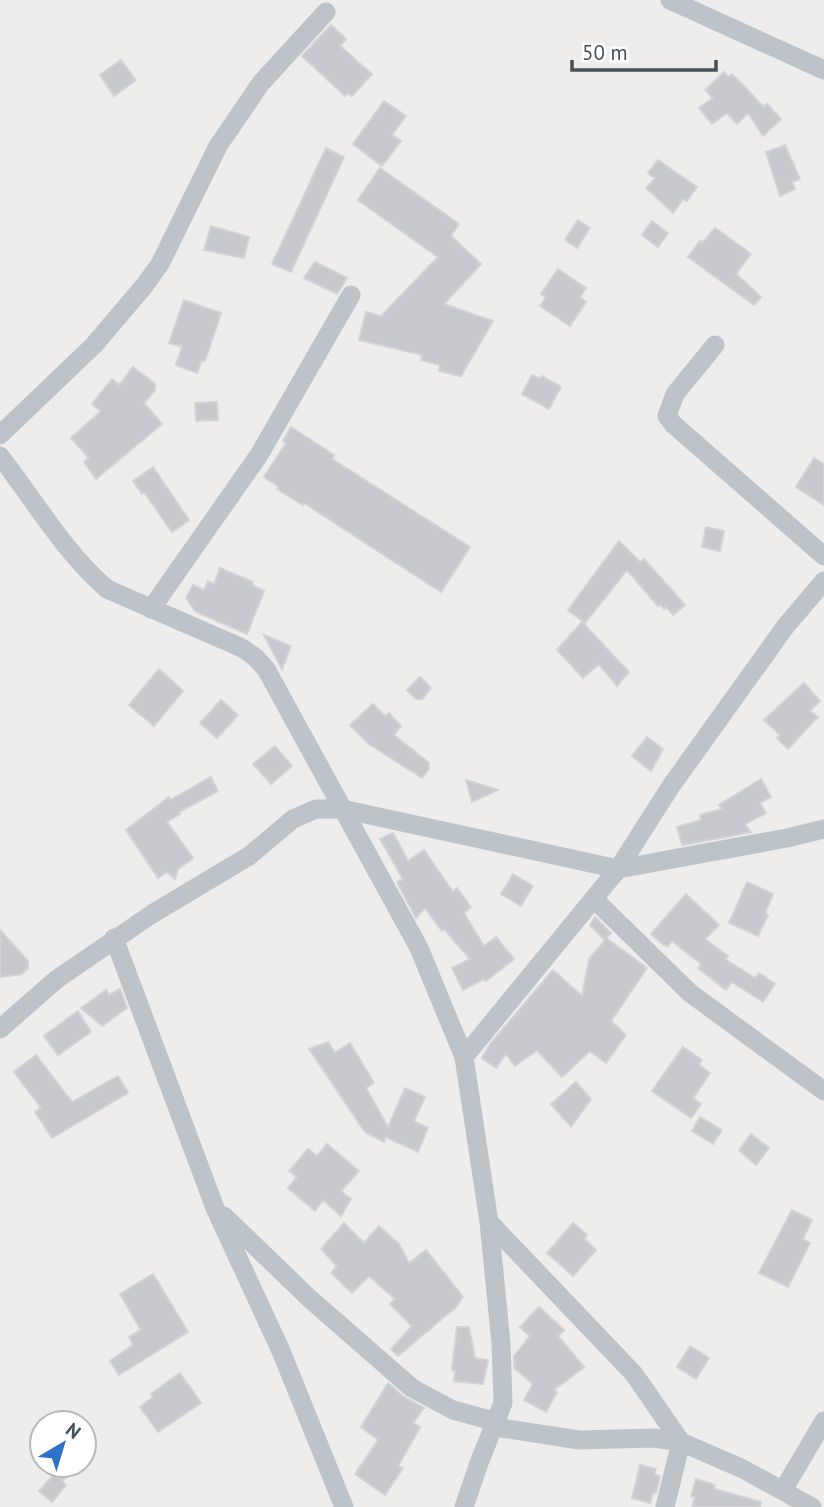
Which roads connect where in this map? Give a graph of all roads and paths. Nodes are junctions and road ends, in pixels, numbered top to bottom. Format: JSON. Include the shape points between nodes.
{"nodes":[{"id":1,"x":670,"y":0,"type":"edge"},
{"id":2,"x":326,"y":12,"type":"dead end"},
{"id":3,"x":824,"y":70,"type":"edge"},
{"id":4,"x":351,"y":295,"type":"dead end"},
{"id":5,"x":715,"y":345,"type":"dead end"},
{"id":6,"x":0,"y":435,"type":"edge"},
{"id":7,"x":0,"y":456,"type":"edge"},
{"id":8,"x":824,"y":556,"type":"edge"},
{"id":9,"x":824,"y":581,"type":"edge"},
{"id":10,"x":151,"y":609,"type":"junction"},
{"id":11,"x":342,"y":808,"type":"junction"},
{"id":12,"x":824,"y":829,"type":"edge"},
{"id":13,"x":618,"y":869,"type":"junction"},
{"id":14,"x":594,"y":899,"type":"junction"},
{"id":15,"x":114,"y":938,"type":"junction"},
{"id":16,"x":0,"y":1029,"type":"edge"},
{"id":17,"x":464,"y":1059,"type":"junction"},
{"id":18,"x":824,"y":1091,"type":"edge"},
{"id":19,"x":215,"y":1208,"type":"junction"},
{"id":20,"x":489,"y":1222,"type":"junction"},
{"id":21,"x":824,"y":1421,"type":"edge"},
{"id":22,"x":496,"y":1424,"type":"junction"},
{"id":23,"x":681,"y":1442,"type":"junction"},
{"id":24,"x":783,"y":1490,"type":"junction"},
{"id":25,"x":344,"y":1507,"type":"edge"},
{"id":26,"x":464,"y":1507,"type":"edge"},
{"id":27,"x":665,"y":1507,"type":"edge"},
{"id":28,"x":812,"y":1507,"type":"edge"}],
"edges":[{"from":1,"to":3,"type":"street"},
{"from":2,"to":6,"type":"street","via":[[261,83],[218,146],[160,264],[144,286],[94,345]]},
{"from":4,"to":10,"type":"street","via":[[259,455]]},
{"from":5,"to":8,"type":"street","via":[[675,394],[667,416]]},
{"from":7,"to":10,"type":"street","via":[[91,575],[107,589]]},
{"from":9,"to":13,"type":"street","via":[[785,627],[671,786]]},
{"from":10,"to":11,"type":"street","via":[[255,657],[266,669]]},
{"from":11,"to":13,"type":"street"},
{"from":11,"to":15,"type":"street","via":[[316,809],[293,819],[249,856]]},
{"from":11,"to":17,"type":"street","via":[[419,948]]},
{"from":12,"to":13,"type":"street"},
{"from":13,"to":14,"type":"street"},
{"from":13,"to":17,"type":"street"},
{"from":14,"to":17,"type":"street"},
{"from":14,"to":18,"type":"street","via":[[690,993]]},
{"from":15,"to":16,"type":"street","via":[[57,979]]},
{"from":15,"to":19,"type":"street"},
{"from":17,"to":20,"type":"street"},
{"from":19,"to":22,"type":"street","via":[[412,1388],[453,1410]]},
{"from":19,"to":25,"type":"street","via":[[281,1350]]},
{"from":20,"to":22,"type":"street","via":[[501,1343],[503,1403]]},
{"from":20,"to":23,"type":"street","via":[[634,1374]]},
{"from":21,"to":24,"type":"street"},
{"from":22,"to":23,"type":"street","via":[[579,1440]]},
{"from":22,"to":26,"type":"street"},
{"from":23,"to":24,"type":"street"},
{"from":23,"to":27,"type":"street"},
{"from":24,"to":28,"type":"street"}]}
